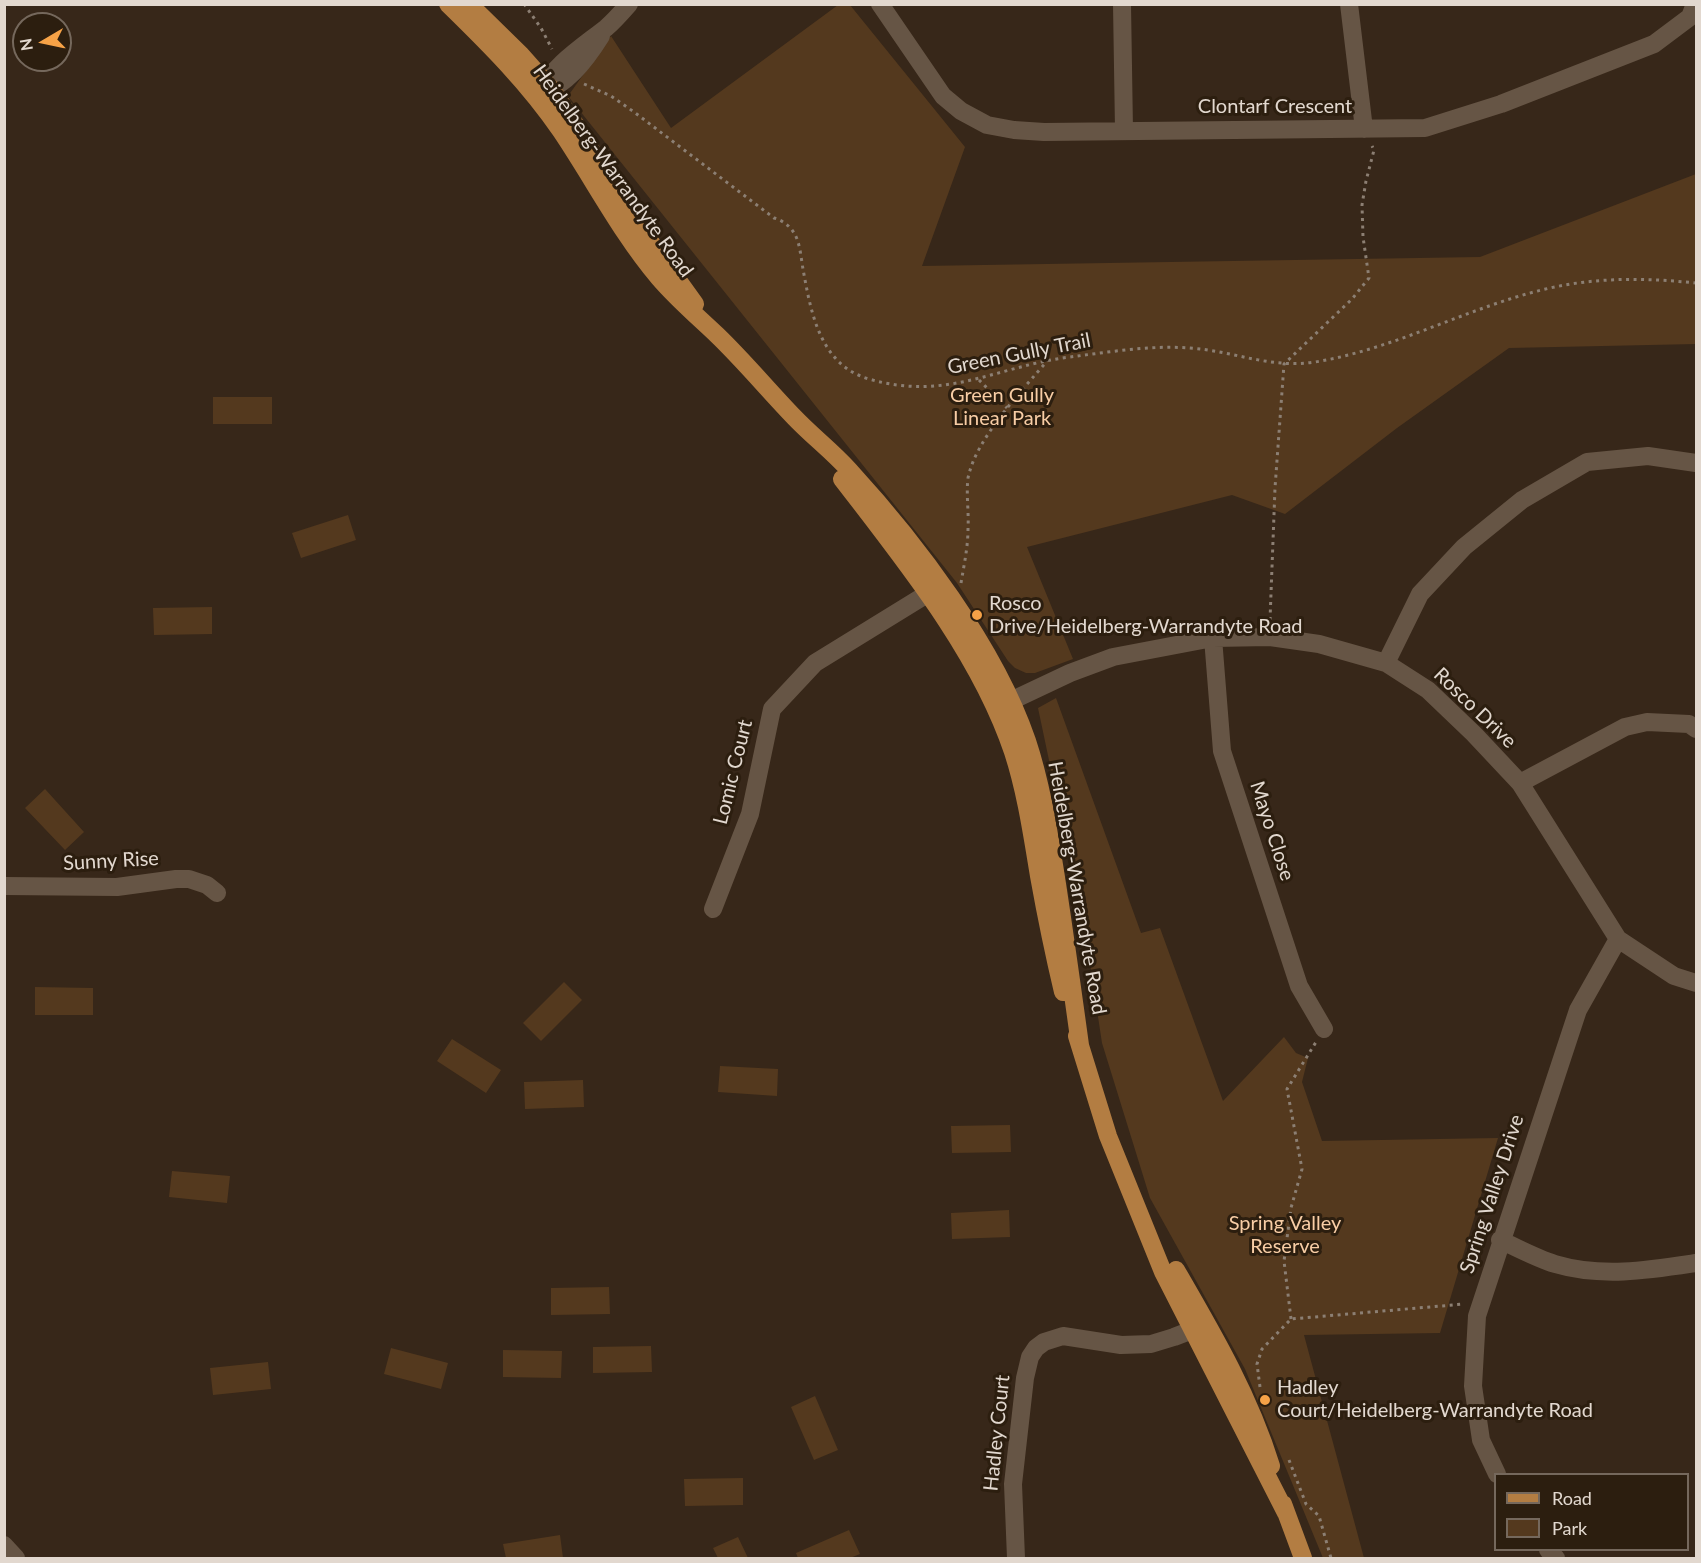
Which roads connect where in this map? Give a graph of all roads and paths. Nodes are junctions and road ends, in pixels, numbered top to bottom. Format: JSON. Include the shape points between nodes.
{"nodes":[{"id":1,"x":448,"y":4,"type":"edge"},
{"id":2,"x":469,"y":4,"type":"edge"},
{"id":3,"x":524,"y":4,"type":"edge"},
{"id":4,"x":629,"y":4,"type":"edge"},
{"id":5,"x":880,"y":4,"type":"edge"},
{"id":6,"x":1122,"y":4,"type":"edge"},
{"id":7,"x":1349,"y":4,"type":"edge"},
{"id":8,"x":1695,"y":4,"type":"edge"},
{"id":9,"x":567,"y":69,"type":"junction"},
{"id":10,"x":544,"y":90,"type":"junction"},
{"id":11,"x":1364,"y":129,"type":"junction"},
{"id":12,"x":1124,"y":130,"type":"junction"},
{"id":13,"x":1696,"y":283,"type":"edge"},
{"id":14,"x":1048,"y":360,"type":"junction"},
{"id":15,"x":1284,"y":364,"type":"junction"},
{"id":16,"x":979,"y":380,"type":"junction"},
{"id":17,"x":1007,"y":408,"type":"junction"},
{"id":18,"x":1696,"y":463,"type":"edge"},
{"id":19,"x":960,"y":588,"type":"dead end"},
{"id":20,"x":935,"y":590,"type":"junction"},
{"id":21,"x":1270,"y":637,"type":"junction"},
{"id":22,"x":1213,"y":638,"type":"junction"},
{"id":23,"x":1386,"y":663,"type":"junction"},
{"id":24,"x":1003,"y":705,"type":"junction"},
{"id":25,"x":1696,"y":729,"type":"edge"},
{"id":26,"x":1520,"y":783,"type":"junction"},
{"id":27,"x":4,"y":886,"type":"edge"},
{"id":28,"x":217,"y":893,"type":"dead end"},
{"id":29,"x":713,"y":909,"type":"dead end"},
{"id":30,"x":1618,"y":939,"type":"junction"},
{"id":31,"x":1696,"y":983,"type":"edge"},
{"id":32,"x":1324,"y":1029,"type":"joint"},
{"id":33,"x":1500,"y":1240,"type":"junction"},
{"id":34,"x":1696,"y":1263,"type":"edge"},
{"id":35,"x":1480,"y":1303,"type":"junction"},
{"id":36,"x":1291,"y":1319,"type":"junction"},
{"id":37,"x":1200,"y":1327,"type":"junction"},
{"id":38,"x":1261,"y":1394,"type":"dead end"},
{"id":39,"x":1288,"y":1460,"type":"dead end"},
{"id":40,"x":1497,"y":1473,"type":"edge"},
{"id":41,"x":4,"y":1545,"type":"edge"},
{"id":42,"x":16,"y":1558,"type":"edge"},
{"id":43,"x":1016,"y":1558,"type":"edge"},
{"id":44,"x":1303,"y":1558,"type":"edge"},
{"id":45,"x":1331,"y":1558,"type":"edge"}],
"edges":[{"from":1,"to":10,"type":"main road","name":"Heidelberg-Warrandyte Road","via":[[500,56]]},
{"from":2,"to":10,"type":"main road","name":"Heidelberg-Warrandyte Road","via":[[506,40]]},
{"from":3,"to":9,"type":"path","name":"Green Gully Trail"},
{"from":4,"to":9,"type":"street"},
{"from":5,"to":12,"type":"street","name":"Clontarf Crescent","via":[[943,96],[987,125],[1044,132]]},
{"from":6,"to":12,"type":"street"},
{"from":7,"to":11,"type":"street"},
{"from":8,"to":11,"type":"street","name":"Clontarf Crescent","via":[[1690,17],[1654,44],[1502,104],[1425,128]]},
{"from":9,"to":10,"type":"street"},
{"from":9,"to":16,"type":"path","name":"Green Gully Trail","via":[[576,81],[611,96],[634,112],[774,218],[782,220],[795,234],[816,324],[829,351],[843,367],[869,379],[911,387]]},
{"from":10,"to":20,"type":"main road","name":"Heidelberg-Warrandyte Road","via":[[573,121],[632,215],[717,335],[883,509]]},
{"from":11,"to":12,"type":"street","name":"Clontarf Crescent"},
{"from":11,"to":15,"type":"path","via":[[1374,150],[1362,205],[1369,278]]},
{"from":13,"to":15,"type":"path","name":"Green Gully Trail","via":[[1617,278],[1571,283],[1526,294],[1344,355]]},
{"from":14,"to":15,"type":"path","name":"Green Gully Trail","via":[[1191,348]]},
{"from":14,"to":16,"type":"path","name":"Green Gully Trail"},
{"from":14,"to":17,"type":"path"},
{"from":15,"to":21,"type":"path"},
{"from":16,"to":17,"type":"path"},
{"from":17,"to":19,"type":"path","via":[[970,469],[968,530]]},
{"from":18,"to":23,"type":"street","via":[[1648,456],[1587,462],[1522,500],[1464,547],[1420,594]]},
{"from":20,"to":24,"type":"main road","name":"Heidelberg-Warrandyte Road","via":[[995,669]]},
{"from":20,"to":29,"type":"street","name":"Lomic Court","via":[[815,663],[772,709],[750,814]]},
{"from":21,"to":22,"type":"street","name":"Rosco Drive"},
{"from":21,"to":23,"type":"street","name":"Rosco Drive","via":[[1319,644]]},
{"from":22,"to":24,"type":"street","name":"Rosco Drive","via":[[1113,657]]},
{"from":22,"to":32,"type":"street","name":"Mayo Close","via":[[1222,751],[1299,986]]},
{"from":23,"to":26,"type":"street","name":"Rosco Drive","via":[[1428,690]]},
{"from":24,"to":37,"type":"main road","name":"Heidelberg-Warrandyte Road","via":[[1027,741],[1042,803],[1080,1045],[1108,1136],[1141,1217],[1170,1261]]},
{"from":25,"to":26,"type":"street","via":[[1689,724],[1647,722],[1625,727]]},
{"from":26,"to":30,"type":"street","name":"Rosco Drive"},
{"from":27,"to":28,"type":"street","name":"Sunny Rise","via":[[117,887],[189,879]]},
{"from":30,"to":31,"type":"street","name":"Rosco Drive","via":[[1674,976]]},
{"from":30,"to":33,"type":"street","name":"Spring Valley Drive","via":[[1578,1010]]},
{"from":32,"to":36,"type":"path","via":[[1287,1089],[1302,1169],[1284,1262]]},
{"from":33,"to":34,"type":"street","via":[[1555,1264],[1590,1272],[1636,1272]]},
{"from":33,"to":35,"type":"street","name":"Spring Valley Drive"},
{"from":35,"to":36,"type":"path"},
{"from":35,"to":40,"type":"street","name":"Spring Valley Drive","via":[[1473,1386],[1481,1440]]},
{"from":36,"to":38,"type":"path","via":[[1262,1349],[1257,1364]]},
{"from":37,"to":43,"type":"street","name":"Hadley Court","via":[[1144,1344],[1121,1345],[1063,1336],[1036,1348],[1025,1378],[1014,1475]]},
{"from":37,"to":44,"type":"main road","name":"Heidelberg-Warrandyte Road","via":[[1241,1388]]},
{"from":39,"to":45,"type":"path","via":[[1306,1504],[1319,1516]]},
{"from":41,"to":42,"type":"street"}]}
